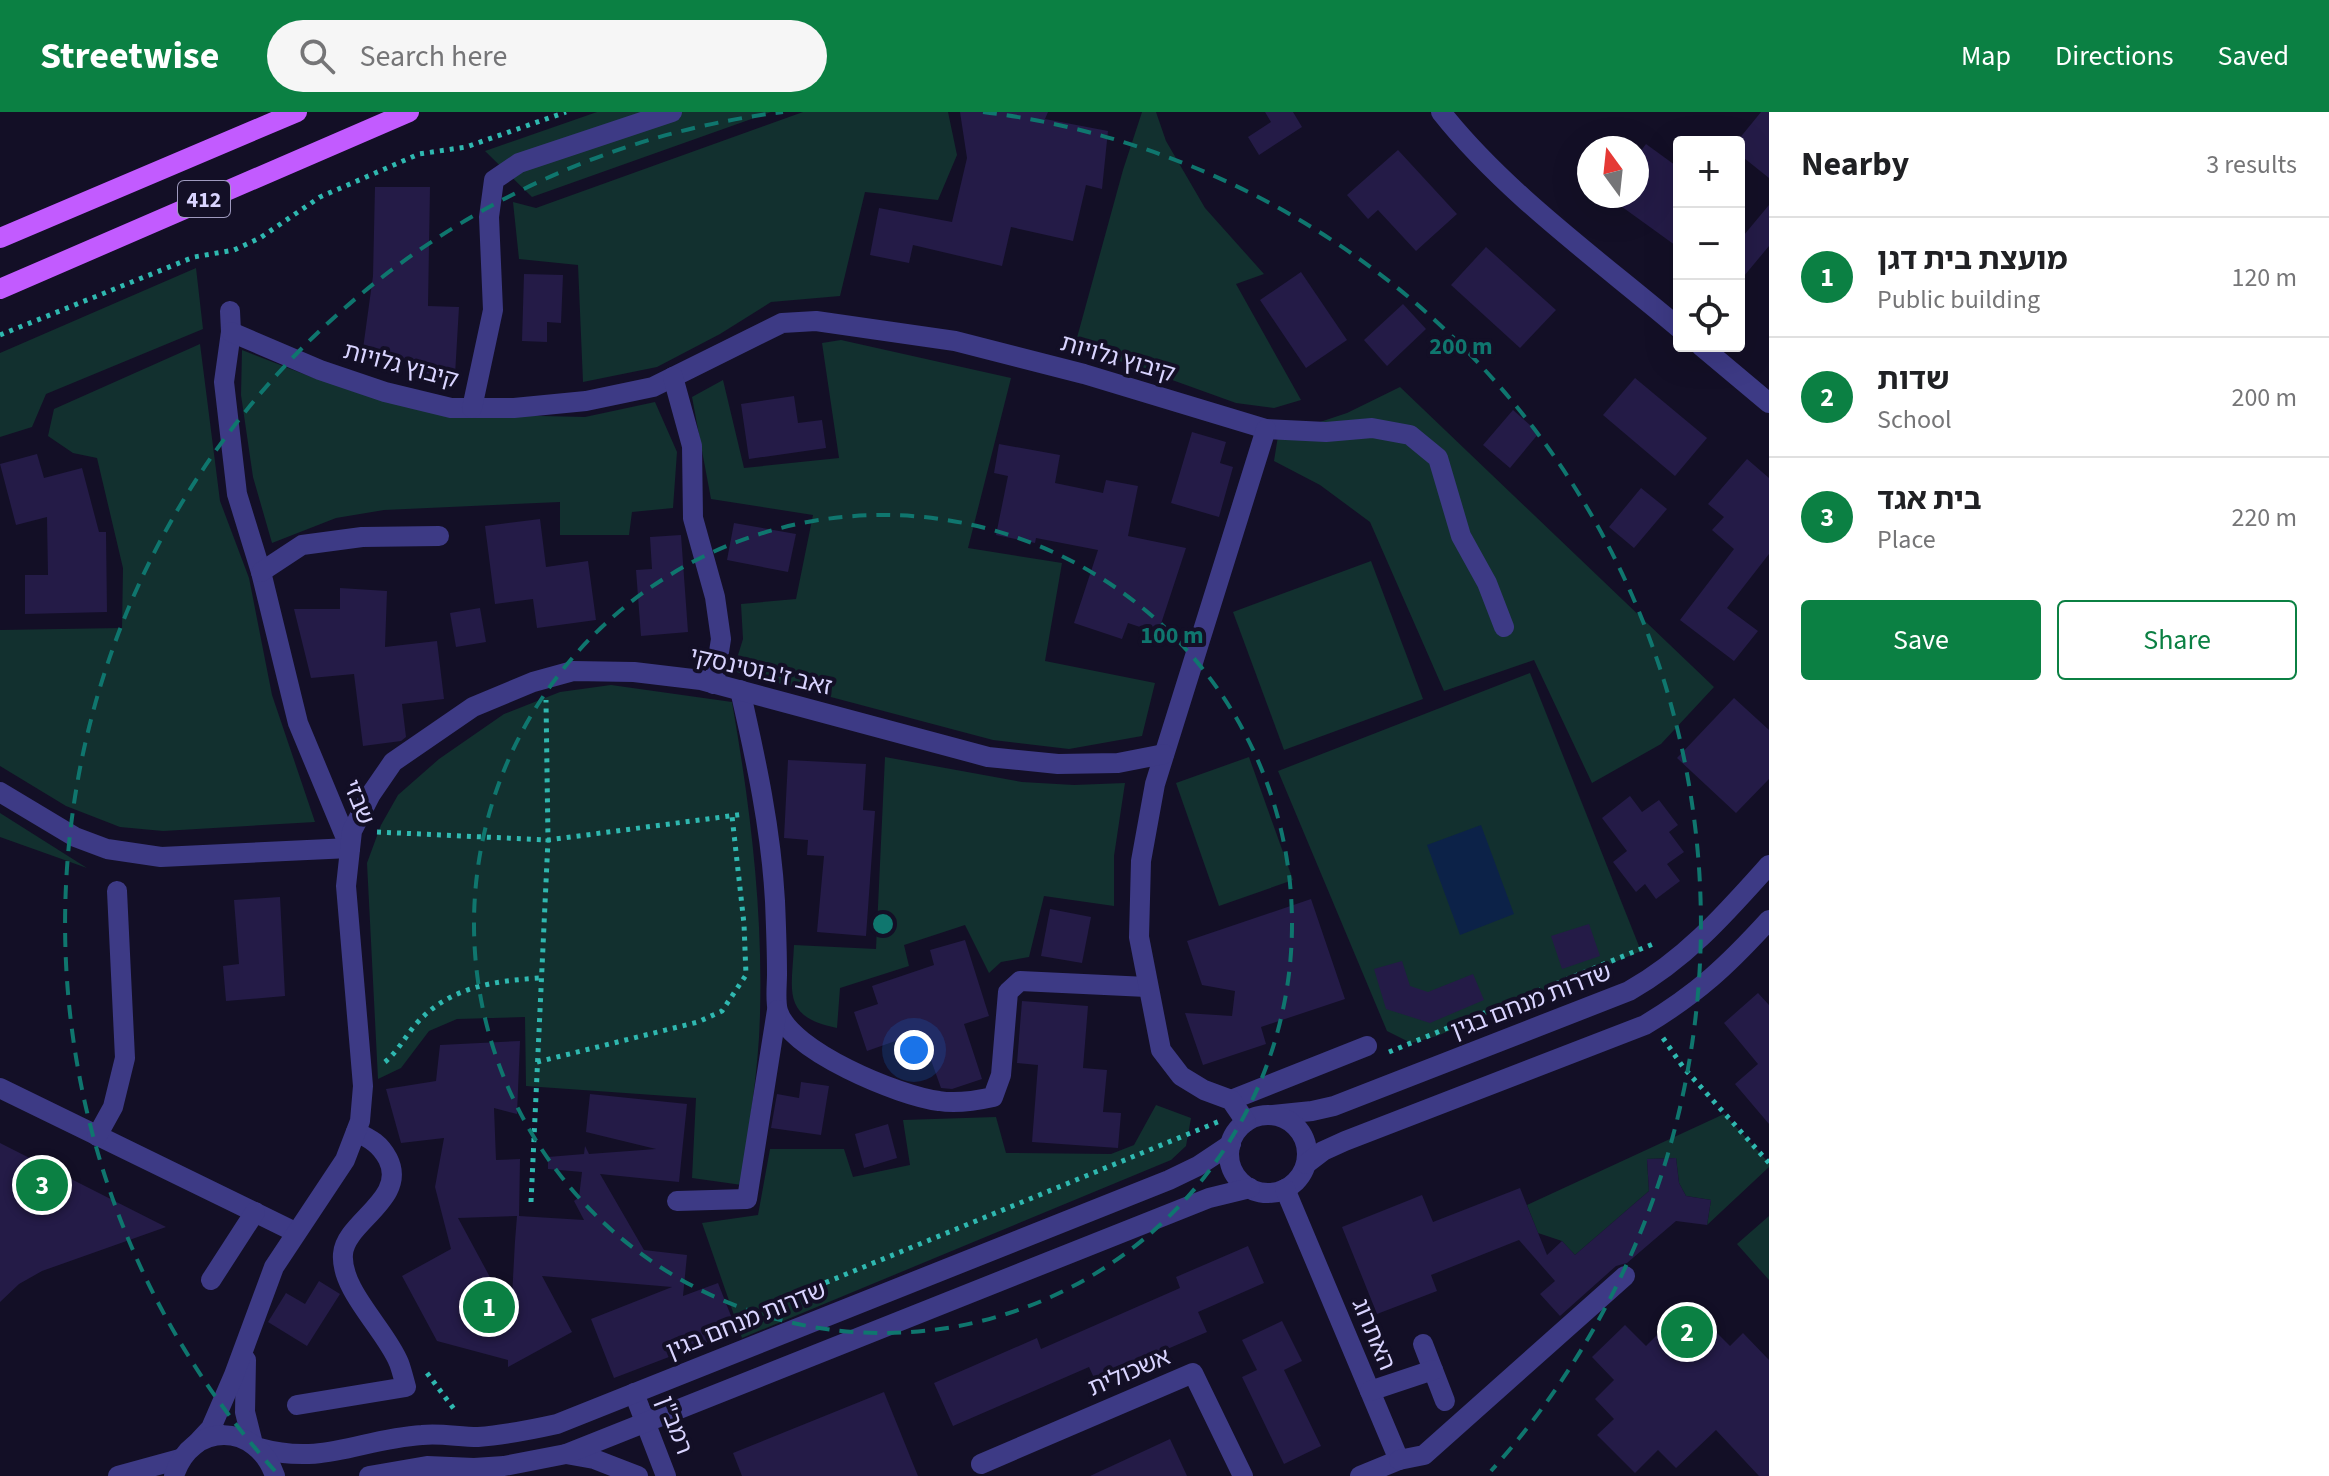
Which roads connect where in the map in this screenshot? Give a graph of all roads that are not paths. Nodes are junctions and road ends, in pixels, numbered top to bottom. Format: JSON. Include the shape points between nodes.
{"nodes":[{"id":1,"x":297,"y":112,"type":"edge"},
{"id":2,"x":409,"y":112,"type":"edge"},
{"id":3,"x":672,"y":112,"type":"edge"},
{"id":4,"x":1441,"y":112,"type":"edge"},
{"id":5,"x":0,"y":238,"type":"edge"},
{"id":6,"x":0,"y":289,"type":"edge"},
{"id":7,"x":231,"y":321,"type":"joint"},
{"id":8,"x":1673,"y":323,"type":"edge"},
{"id":9,"x":1708,"y":352,"type":"edge"},
{"id":10,"x":673,"y":377,"type":"junction"},
{"id":11,"x":1769,"y":403,"type":"edge"},
{"id":12,"x":472,"y":408,"type":"junction"},
{"id":13,"x":1266,"y":429,"type":"junction"},
{"id":14,"x":439,"y":536,"type":"dead end"},
{"id":15,"x":261,"y":572,"type":"junction"},
{"id":16,"x":1504,"y":627,"type":"dead end"},
{"id":17,"x":714,"y":684,"type":"junction"},
{"id":18,"x":740,"y":690,"type":"junction"},
{"id":19,"x":1164,"y":754,"type":"junction"},
{"id":20,"x":0,"y":792,"type":"edge"},
{"id":21,"x":351,"y":840,"type":"junction"},
{"id":22,"x":1768,"y":867,"type":"edge"},
{"id":23,"x":117,"y":891,"type":"dead end"},
{"id":24,"x":1769,"y":920,"type":"edge"},
{"id":25,"x":1147,"y":987,"type":"junction"},
{"id":26,"x":777,"y":1010,"type":"junction"},
{"id":27,"x":1367,"y":1046,"type":"dead end"},
{"id":28,"x":0,"y":1088,"type":"edge"},
{"id":29,"x":1231,"y":1100,"type":"junction"},
{"id":30,"x":1273,"y":1115,"type":"junction"},
{"id":31,"x":1246,"y":1122,"type":"junction"},
{"id":32,"x":356,"y":1132,"type":"junction"},
{"id":33,"x":97,"y":1136,"type":"junction"},
{"id":34,"x":1231,"y":1144,"type":"junction"},
{"id":35,"x":1306,"y":1164,"type":"junction"},
{"id":36,"x":1250,"y":1188,"type":"junction"},
{"id":37,"x":1285,"y":1189,"type":"junction"},
{"id":38,"x":677,"y":1201,"type":"dead end"},
{"id":39,"x":255,"y":1212,"type":"junction"},
{"id":40,"x":295,"y":1232,"type":"junction"},
{"id":41,"x":1625,"y":1276,"type":"dead end"},
{"id":42,"x":211,"y":1280,"type":"dead end"},
{"id":43,"x":248,"y":1344,"type":"junction"},
{"id":44,"x":1423,"y":1344,"type":"dead end"},
{"id":45,"x":1433,"y":1370,"type":"junction"},
{"id":46,"x":1370,"y":1391,"type":"junction"},
{"id":47,"x":634,"y":1393,"type":"junction"},
{"id":48,"x":1445,"y":1401,"type":"dead end"},
{"id":49,"x":297,"y":1405,"type":"dead end"},
{"id":50,"x":646,"y":1422,"type":"junction"},
{"id":51,"x":197,"y":1443,"type":"junction"},
{"id":52,"x":256,"y":1446,"type":"junction"},
{"id":53,"x":566,"y":1454,"type":"junction"},
{"id":54,"x":1399,"y":1460,"type":"junction"},
{"id":55,"x":981,"y":1464,"type":"dead end"},
{"id":56,"x":177,"y":1467,"type":"edge"},
{"id":57,"x":118,"y":1476,"type":"edge"},
{"id":58,"x":275,"y":1476,"type":"edge"},
{"id":59,"x":369,"y":1476,"type":"edge"},
{"id":60,"x":638,"y":1476,"type":"edge"},
{"id":61,"x":666,"y":1476,"type":"edge"},
{"id":62,"x":1243,"y":1476,"type":"edge"},
{"id":63,"x":1360,"y":1476,"type":"edge"}],
"edges":[{"from":1,"to":5,"type":"main road","number":"412"},
{"from":2,"to":6,"type":"main road","number":"412"},
{"from":3,"to":12,"type":"street","via":[[519,163],[494,180],[489,217],[493,310]]},
{"from":4,"to":8,"type":"street","via":[[1512,187]]},
{"from":7,"to":12,"type":"street","name":"קיבוץ גלויות","via":[[320,370],[385,392]]},
{"from":7,"to":15,"type":"street","name":"שבזי","via":[[224,382],[237,494]]},
{"from":9,"to":11,"type":"street"},
{"from":10,"to":12,"type":"street","name":"קיבוץ גלויות","via":[[653,387],[586,401]]},
{"from":10,"to":13,"type":"street","name":"קיבוץ גלויות","via":[[782,323],[816,321],[955,341]]},
{"from":10,"to":17,"type":"street","via":[[692,446],[693,518],[721,639]]},
{"from":13,"to":16,"type":"street","name":"קיבוץ גלויות","via":[[1372,428],[1410,435],[1438,458],[1461,536]]},
{"from":13,"to":19,"type":"street"},
{"from":14,"to":15,"type":"street","via":[[362,537],[302,545]]},
{"from":15,"to":21,"type":"street","name":"שבזי","via":[[298,723]]},
{"from":17,"to":18,"type":"street","name":"זאב ז'בוטינסקי"},
{"from":17,"to":21,"type":"street","name":"זאב ז'בוטינסקי","via":[[634,672],[573,671],[473,707],[393,762],[371,794]]},
{"from":18,"to":19,"type":"street","name":"זאב ז'בוטינסקי","via":[[988,757],[1118,763]]},
{"from":18,"to":26,"type":"street","via":[[765,811],[775,899]]},
{"from":19,"to":25,"type":"street","via":[[1141,861],[1139,937]]},
{"from":20,"to":21,"type":"street","via":[[75,837],[107,849],[161,857]]},
{"from":21,"to":32,"type":"street","name":"שבזי","via":[[346,886],[363,1086]]},
{"from":22,"to":30,"type":"street","name":"שדרות מנחם בגין","via":[[1684,955],[1629,991],[1334,1106]]},
{"from":23,"to":33,"type":"street","via":[[125,1058],[113,1107]]},
{"from":24,"to":35,"type":"street","via":[[1708,983],[1653,1019],[1345,1141]]},
{"from":25,"to":26,"type":"street","via":[[1020,981],[1008,992],[1001,1075],[993,1097],[968,1102],[893,1091],[807,1046]]},
{"from":25,"to":29,"type":"street","via":[[1161,1050],[1181,1076]]},
{"from":26,"to":38,"type":"street","via":[[747,1199]]},
{"from":27,"to":29,"type":"street"},
{"from":28,"to":33,"type":"street"},
{"from":29,"to":31,"type":"street"},
{"from":30,"to":31,"type":"street"},
{"from":30,"to":35,"type":"street","via":[[1297,1127],[1304,1138]]},
{"from":31,"to":34,"type":"street"},
{"from":32,"to":40,"type":"street","name":"שבזי","via":[[345,1160]]},
{"from":32,"to":49,"type":"street","via":[[383,1149],[391,1164],[391,1183],[344,1245],[342,1259],[347,1278],[399,1362],[406,1387]]},
{"from":33,"to":39,"type":"street"},
{"from":34,"to":36,"type":"street","via":[[1232,1168]]},
{"from":34,"to":47,"type":"street","name":"שדרות מנחם בגין","via":[[1169,1180]]},
{"from":35,"to":37,"type":"street"},
{"from":36,"to":37,"type":"street"},
{"from":36,"to":50,"type":"street","via":[[1209,1198]]},
{"from":37,"to":46,"type":"street","name":"האתרוג"},
{"from":39,"to":40,"type":"street"},
{"from":39,"to":42,"type":"street"},
{"from":40,"to":43,"type":"street","name":"שבזי","via":[[274,1267]]},
{"from":41,"to":54,"type":"street","via":[[1424,1455]]},
{"from":43,"to":51,"type":"street","name":"שבזי","via":[[211,1428]]},
{"from":43,"to":52,"type":"street","name":"שבזי","via":[[245,1412]]},
{"from":44,"to":45,"type":"street"},
{"from":45,"to":46,"type":"street"},
{"from":45,"to":48,"type":"street"},
{"from":46,"to":54,"type":"street","name":"האתרוג"},
{"from":47,"to":50,"type":"street","name":"רמב\"ן"},
{"from":47,"to":52,"type":"street","name":"שדרות מנחם בגין","via":[[557,1424],[500,1435],[401,1437],[305,1456]]},
{"from":50,"to":53,"type":"street"},
{"from":50,"to":61,"type":"street","name":"רמב\"ן"},
{"from":51,"to":52,"type":"street","name":"שדרות מנחם בגין","via":[[226,1435]]},
{"from":51,"to":56,"type":"street","name":"שבזי"},
{"from":52,"to":58,"type":"street","name":"שבזי"},
{"from":53,"to":59,"type":"street","via":[[504,1466],[427,1466]]},
{"from":53,"to":60,"type":"street"},
{"from":54,"to":63,"type":"street"},
{"from":55,"to":62,"type":"street","name":"אשכולית","via":[[1193,1373]]},
{"from":56,"to":57,"type":"street"}]}
